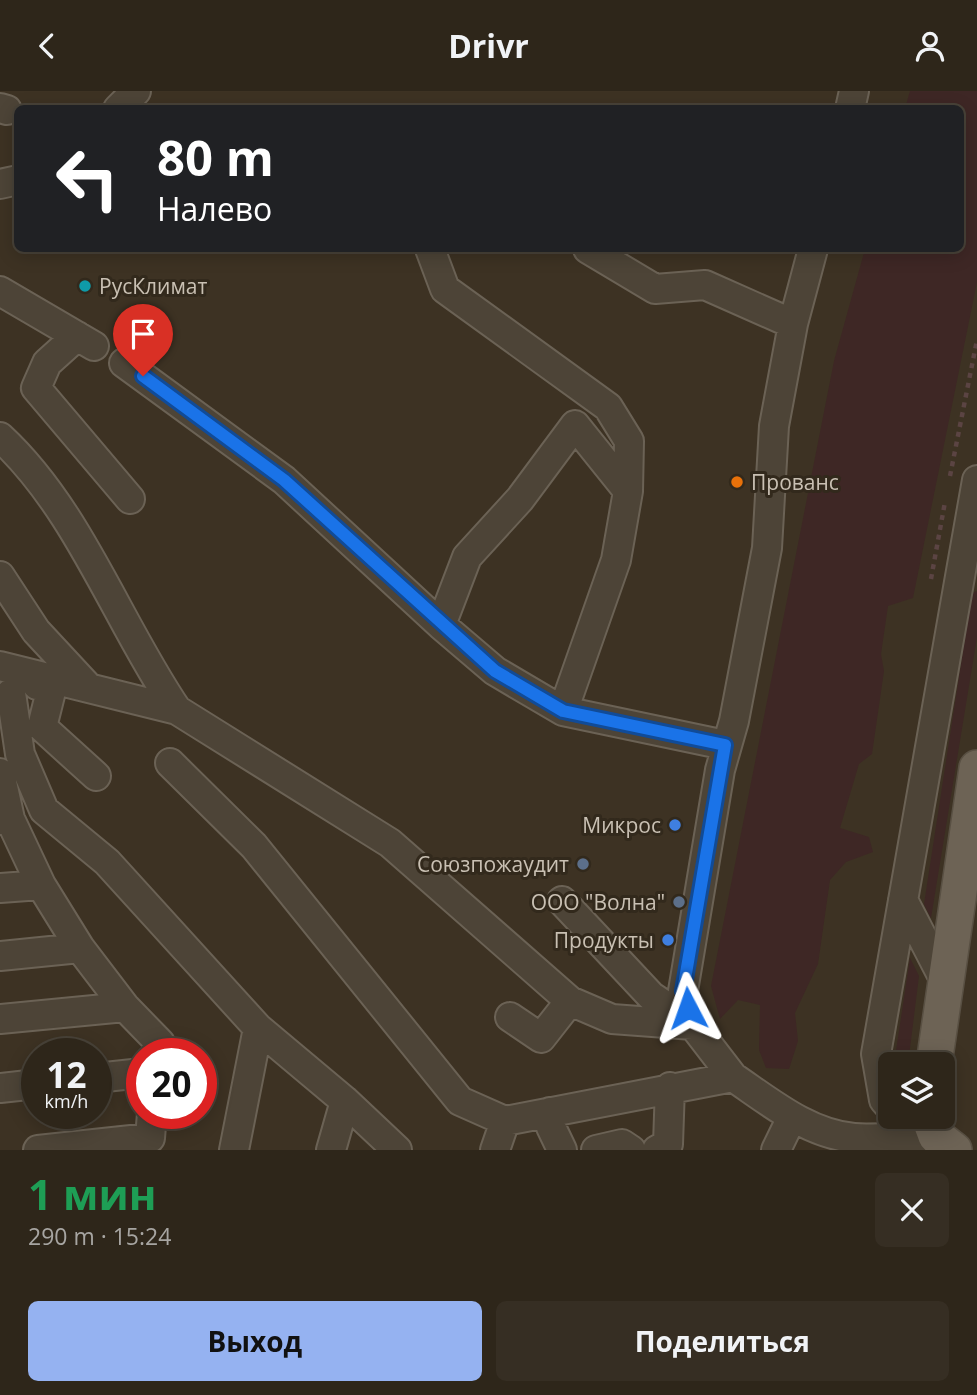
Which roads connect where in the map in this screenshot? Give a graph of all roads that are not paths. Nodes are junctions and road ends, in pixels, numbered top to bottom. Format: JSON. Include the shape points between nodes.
{"nodes":[{"id":1,"x":136,"y":91,"type":"edge"},
{"id":2,"x":122,"y":105,"type":"edge"},
{"id":3,"x":431,"y":252,"type":"edge"},
{"id":4,"x":593,"y":252,"type":"edge"},
{"id":5,"x":812,"y":252,"type":"edge"},
{"id":6,"x":7,"y":305,"type":"edge"},
{"id":7,"x":793,"y":324,"type":"junction"},
{"id":8,"x":124,"y":363,"type":"dead end"},
{"id":9,"x":0,"y":437,"type":"edge"},
{"id":10,"x":977,"y":480,"type":"edge"},
{"id":11,"x":628,"y":491,"type":"junction"},
{"id":12,"x":130,"y":499,"type":"dead end"},
{"id":13,"x":970,"y":572,"type":"edge"},
{"id":14,"x":0,"y":576,"type":"edge"},
{"id":15,"x":441,"y":625,"type":"junction"},
{"id":16,"x":0,"y":666,"type":"edge"},
{"id":17,"x":54,"y":679,"type":"junction"},
{"id":18,"x":88,"y":687,"type":"junction"},
{"id":19,"x":11,"y":693,"type":"junction"},
{"id":20,"x":177,"y":710,"type":"junction"},
{"id":21,"x":563,"y":711,"type":"junction"},
{"id":22,"x":0,"y":735,"type":"edge"},
{"id":23,"x":725,"y":745,"type":"junction"},
{"id":24,"x":170,"y":763,"type":"dead end"},
{"id":25,"x":977,"y":768,"type":"edge"},
{"id":26,"x":0,"y":773,"type":"edge"},
{"id":27,"x":96,"y":776,"type":"dead end"},
{"id":28,"x":5,"y":820,"type":"edge"},
{"id":29,"x":41,"y":885,"type":"junction"},
{"id":30,"x":0,"y":888,"type":"edge"},
{"id":31,"x":902,"y":900,"type":"junction"},
{"id":32,"x":562,"y":901,"type":"dead end"},
{"id":33,"x":80,"y":948,"type":"junction"},
{"id":34,"x":0,"y":956,"type":"edge"},
{"id":35,"x":945,"y":981,"type":"junction"},
{"id":36,"x":570,"y":1001,"type":"junction"},
{"id":37,"x":125,"y":1007,"type":"junction"},
{"id":38,"x":510,"y":1017,"type":"dead end"},
{"id":39,"x":0,"y":1019,"type":"edge"},
{"id":40,"x":693,"y":1025,"type":"junction"},
{"id":41,"x":258,"y":1028,"type":"junction"},
{"id":42,"x":156,"y":1038,"type":"edge"},
{"id":43,"x":936,"y":1052,"type":"edge"},
{"id":44,"x":878,"y":1066,"type":"edge"},
{"id":45,"x":733,"y":1077,"type":"junction"},
{"id":46,"x":21,"y":1086,"type":"edge"},
{"id":47,"x":670,"y":1087,"type":"junction"},
{"id":48,"x":0,"y":1089,"type":"edge"},
{"id":49,"x":345,"y":1101,"type":"junction"},
{"id":50,"x":550,"y":1112,"type":"junction"},
{"id":51,"x":792,"y":1117,"type":"junction"},
{"id":52,"x":505,"y":1121,"type":"junction"},
{"id":53,"x":150,"y":1134,"type":"edge"},
{"id":54,"x":884,"y":1134,"type":"edge"},
{"id":55,"x":940,"y":1134,"type":"edge"},
{"id":56,"x":37,"y":1150,"type":"edge"},
{"id":57,"x":234,"y":1150,"type":"edge"},
{"id":58,"x":331,"y":1150,"type":"edge"},
{"id":59,"x":397,"y":1150,"type":"edge"},
{"id":60,"x":495,"y":1150,"type":"edge"},
{"id":61,"x":562,"y":1150,"type":"edge"},
{"id":62,"x":596,"y":1150,"type":"edge"},
{"id":63,"x":631,"y":1150,"type":"edge"},
{"id":64,"x":657,"y":1150,"type":"edge"},
{"id":65,"x":776,"y":1150,"type":"edge"}],
"edges":[{"from":1,"to":2,"type":"lane"},
{"from":3,"to":11,"type":"lane","via":[[445,289],[608,407],[629,441]]},
{"from":4,"to":7,"type":"lane","via":[[655,289],[705,285]]},
{"from":5,"to":7,"type":"lane"},
{"from":6,"to":12,"type":"lane","via":[[86,341],[47,363],[36,388]]},
{"from":7,"to":23,"type":"lane","via":[[774,425],[767,548],[734,721]]},
{"from":8,"to":15,"type":"lane","via":[[284,480]]},
{"from":9,"to":20,"type":"lane","via":[[18,453],[69,524],[146,664]]},
{"from":10,"to":13,"type":"lane"},
{"from":11,"to":15,"type":"lane","via":[[575,425],[520,499],[467,557]]},
{"from":11,"to":21,"type":"lane","via":[[616,559]]},
{"from":13,"to":31,"type":"lane"},
{"from":14,"to":18,"type":"lane","via":[[36,631]]},
{"from":15,"to":21,"type":"lane","via":[[495,671]]},
{"from":16,"to":17,"type":"lane"},
{"from":17,"to":18,"type":"lane"},
{"from":17,"to":19,"type":"lane"},
{"from":17,"to":27,"type":"lane","via":[[42,727]]},
{"from":18,"to":20,"type":"lane"},
{"from":19,"to":22,"type":"lane"},
{"from":19,"to":41,"type":"lane","via":[[20,754],[44,810],[107,862]]},
{"from":20,"to":36,"type":"lane","via":[[390,843]]},
{"from":21,"to":23,"type":"lane"},
{"from":23,"to":40,"type":"lane","via":[[683,991]]},
{"from":24,"to":52,"type":"lane","via":[[254,846],[460,1101]]},
{"from":25,"to":35,"type":"main road"},
{"from":26,"to":28,"type":"lane"},
{"from":28,"to":29,"type":"lane"},
{"from":29,"to":30,"type":"lane"},
{"from":29,"to":33,"type":"lane"},
{"from":31,"to":35,"type":"lane"},
{"from":31,"to":44,"type":"lane","via":[[876,1054]]},
{"from":32,"to":40,"type":"lane","via":[[650,996]]},
{"from":33,"to":34,"type":"lane"},
{"from":33,"to":37,"type":"lane"},
{"from":35,"to":43,"type":"main road"},
{"from":36,"to":38,"type":"lane","via":[[541,1038]]},
{"from":36,"to":40,"type":"lane","via":[[612,1019]]},
{"from":37,"to":39,"type":"lane"},
{"from":37,"to":42,"type":"lane"},
{"from":40,"to":45,"type":"lane"},
{"from":41,"to":49,"type":"lane"},
{"from":41,"to":57,"type":"lane"},
{"from":45,"to":47,"type":"lane"},
{"from":45,"to":51,"type":"lane"},
{"from":46,"to":48,"type":"lane"},
{"from":47,"to":50,"type":"lane"},
{"from":47,"to":64,"type":"lane","via":[[668,1144]]},
{"from":49,"to":58,"type":"lane"},
{"from":49,"to":59,"type":"lane"},
{"from":50,"to":52,"type":"lane"},
{"from":50,"to":61,"type":"lane","via":[[551,1127]]},
{"from":51,"to":54,"type":"lane","via":[[853,1138]]},
{"from":51,"to":65,"type":"lane"},
{"from":52,"to":60,"type":"lane"},
{"from":53,"to":56,"type":"lane"},
{"from":54,"to":55,"type":"lane"},
{"from":62,"to":63,"type":"lane","via":[[622,1144]]}]}
